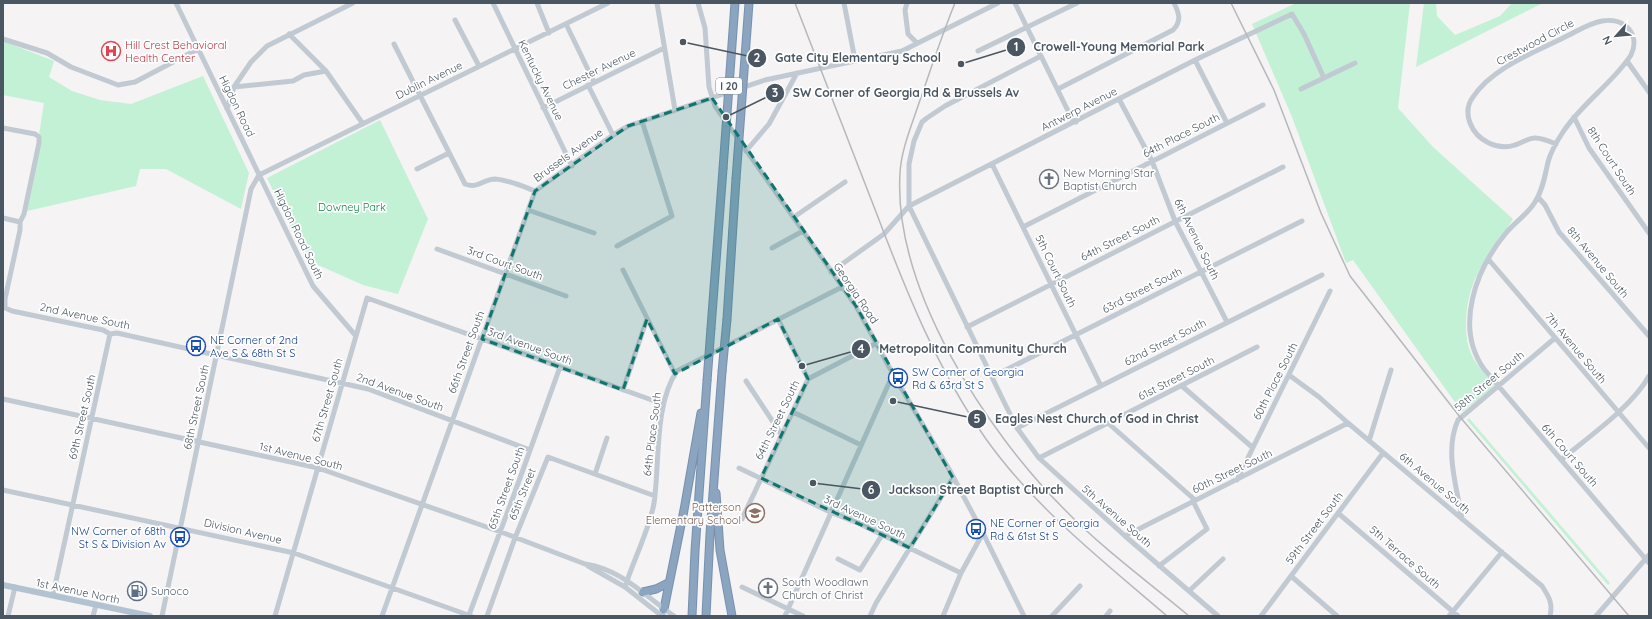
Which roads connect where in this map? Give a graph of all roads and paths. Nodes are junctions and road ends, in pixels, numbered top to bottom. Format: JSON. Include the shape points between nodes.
{"nodes":[{"id":1,"x":176,"y":3,"type":"edge"},
{"id":2,"x":353,"y":3,"type":"edge"},
{"id":3,"x":493,"y":3,"type":"edge"},
{"id":4,"x":537,"y":3,"type":"edge"},
{"id":5,"x":606,"y":3,"type":"edge"},
{"id":6,"x":657,"y":3,"type":"edge"},
{"id":7,"x":698,"y":3,"type":"edge"},
{"id":8,"x":735,"y":3,"type":"edge"},
{"id":9,"x":749,"y":3,"type":"edge"},
{"id":10,"x":844,"y":3,"type":"edge"},
{"id":11,"x":907,"y":3,"type":"edge"},
{"id":12,"x":998,"y":3,"type":"edge"},
{"id":13,"x":1015,"y":3,"type":"edge"},
{"id":14,"x":1076,"y":3,"type":"edge"},
{"id":15,"x":1174,"y":3,"type":"edge"},
{"id":16,"x":455,"y":20,"type":"dead end"},
{"id":17,"x":566,"y":24,"type":"junction"},
{"id":18,"x":1026,"y":27,"type":"junction"},
{"id":19,"x":549,"y":33,"type":"junction"},
{"id":20,"x":289,"y":34,"type":"junction"},
{"id":21,"x":3,"y":39,"type":"edge"},
{"id":22,"x":917,"y":43,"type":"junction"},
{"id":23,"x":394,"y":44,"type":"dead end"},
{"id":24,"x":198,"y":48,"type":"junction"},
{"id":25,"x":515,"y":48,"type":"junction"},
{"id":26,"x":664,"y":48,"type":"junction"},
{"id":27,"x":978,"y":51,"type":"dead end"},
{"id":28,"x":1041,"y":56,"type":"junction"},
{"id":29,"x":855,"y":60,"type":"junction"},
{"id":30,"x":1195,"y":60,"type":"junction"},
{"id":31,"x":1627,"y":61,"type":"junction"},
{"id":32,"x":1355,"y":62,"type":"dead end"},
{"id":33,"x":478,"y":66,"type":"junction"},
{"id":34,"x":326,"y":71,"type":"junction"},
{"id":35,"x":797,"y":73,"type":"junction"},
{"id":36,"x":1324,"y":78,"type":"junction"},
{"id":37,"x":594,"y":82,"type":"junction"},
{"id":38,"x":588,"y":85,"type":"junction"},
{"id":39,"x":234,"y":87,"type":"junction"},
{"id":40,"x":1058,"y":89,"type":"junction"},
{"id":41,"x":1301,"y":89,"type":"dead end"},
{"id":42,"x":1649,"y":92,"type":"edge"},
{"id":43,"x":420,"y":96,"type":"junction"},
{"id":44,"x":712,"y":98,"type":"junction"},
{"id":45,"x":1119,"y":100,"type":"junction"},
{"id":46,"x":1263,"y":105,"type":"dead end"},
{"id":47,"x":543,"y":108,"type":"junction"},
{"id":48,"x":227,"y":109,"type":"junction"},
{"id":49,"x":675,"y":110,"type":"junction"},
{"id":50,"x":1574,"y":117,"type":"junction"},
{"id":51,"x":642,"y":121,"type":"junction"},
{"id":52,"x":1076,"y":122,"type":"junction"},
{"id":53,"x":1227,"y":123,"type":"junction"},
{"id":54,"x":363,"y":124,"type":"junction"},
{"id":55,"x":3,"y":128,"type":"edge"},
{"id":56,"x":613,"y":135,"type":"junction"},
{"id":57,"x":1556,"y":144,"type":"junction"},
{"id":58,"x":746,"y":151,"type":"junction"},
{"id":59,"x":449,"y":153,"type":"junction"},
{"id":60,"x":1152,"y":160,"type":"junction"},
{"id":61,"x":992,"y":164,"type":"junction"},
{"id":62,"x":572,"y":166,"type":"junction"},
{"id":63,"x":1283,"y":167,"type":"dead end"},
{"id":64,"x":417,"y":169,"type":"dead end"},
{"id":65,"x":259,"y":175,"type":"junction"},
{"id":66,"x":845,"y":182,"type":"dead end"},
{"id":67,"x":535,"y":191,"type":"junction"},
{"id":68,"x":1538,"y":197,"type":"junction"},
{"id":69,"x":909,"y":206,"type":"junction"},
{"id":70,"x":528,"y":210,"type":"junction"},
{"id":71,"x":794,"y":216,"type":"junction"},
{"id":72,"x":3,"y":218,"type":"edge"},
{"id":73,"x":1175,"y":221,"type":"junction"},
{"id":74,"x":1302,"y":221,"type":"dead end"},
{"id":75,"x":20,"y":222,"type":"junction"},
{"id":76,"x":1023,"y":227,"type":"junction"},
{"id":77,"x":803,"y":231,"type":"junction"},
{"id":78,"x":594,"y":233,"type":"dead end"},
{"id":79,"x":1649,"y":233,"type":"edge"},
{"id":80,"x":617,"y":246,"type":"dead end"},
{"id":81,"x":772,"y":248,"type":"dead end"},
{"id":82,"x":437,"y":249,"type":"dead end"},
{"id":83,"x":1489,"y":260,"type":"junction"},
{"id":84,"x":623,"y":270,"type":"dead end"},
{"id":85,"x":1202,"y":271,"type":"junction"},
{"id":86,"x":831,"y":272,"type":"junction"},
{"id":87,"x":505,"y":274,"type":"junction"},
{"id":88,"x":1322,"y":275,"type":"dead end"},
{"id":89,"x":1051,"y":285,"type":"junction"},
{"id":90,"x":842,"y":287,"type":"junction"},
{"id":91,"x":1330,"y":291,"type":"dead end"},
{"id":92,"x":566,"y":296,"type":"dead end"},
{"id":93,"x":367,"y":298,"type":"joint"},
{"id":94,"x":4,"y":307,"type":"edge"},
{"id":95,"x":648,"y":319,"type":"junction"},
{"id":96,"x":778,"y":319,"type":"junction"},
{"id":97,"x":1227,"y":322,"type":"junction"},
{"id":98,"x":967,"y":327,"type":"junction"},
{"id":99,"x":110,"y":334,"type":"junction"},
{"id":100,"x":356,"y":336,"type":"junction"},
{"id":101,"x":1076,"y":336,"type":"junction"},
{"id":102,"x":1649,"y":336,"type":"edge"},
{"id":103,"x":1555,"y":338,"type":"junction"},
{"id":104,"x":482,"y":339,"type":"junction"},
{"id":105,"x":877,"y":343,"type":"junction"},
{"id":106,"x":1257,"y":347,"type":"dead end"},
{"id":107,"x":217,"y":354,"type":"junction"},
{"id":108,"x":560,"y":367,"type":"junction"},
{"id":109,"x":1391,"y":370,"type":"dead end"},
{"id":110,"x":675,"y":374,"type":"junction"},
{"id":111,"x":893,"y":374,"type":"junction"},
{"id":112,"x":1289,"y":375,"type":"junction"},
{"id":113,"x":1649,"y":376,"type":"edge"},
{"id":114,"x":992,"y":377,"type":"junction"},
{"id":115,"x":808,"y":379,"type":"junction"},
{"id":116,"x":746,"y":380,"type":"dead end"},
{"id":117,"x":342,"y":383,"type":"junction"},
{"id":118,"x":707,"y":384,"type":"junction"},
{"id":119,"x":1101,"y":386,"type":"junction"},
{"id":120,"x":1182,"y":386,"type":"junction"},
{"id":121,"x":1498,"y":386,"type":"junction"},
{"id":122,"x":623,"y":390,"type":"junction"},
{"id":123,"x":3,"y":399,"type":"edge"},
{"id":124,"x":663,"y":404,"type":"junction"},
{"id":125,"x":793,"y":412,"type":"junction"},
{"id":126,"x":1618,"y":412,"type":"junction"},
{"id":127,"x":92,"y":418,"type":"junction"},
{"id":128,"x":452,"y":421,"type":"junction"},
{"id":129,"x":1108,"y":423,"type":"junction"},
{"id":130,"x":1348,"y":424,"type":"junction"},
{"id":131,"x":1017,"y":428,"type":"junction"},
{"id":132,"x":781,"y":434,"type":"junction"},
{"id":133,"x":607,"y":438,"type":"dead end"},
{"id":134,"x":1369,"y":441,"type":"junction"},
{"id":135,"x":199,"y":442,"type":"junction"},
{"id":136,"x":861,"y":445,"type":"junction"},
{"id":137,"x":1252,"y":447,"type":"junction"},
{"id":138,"x":1649,"y":448,"type":"edge"},
{"id":139,"x":530,"y":450,"type":"junction"},
{"id":140,"x":1383,"y":453,"type":"junction"},
{"id":141,"x":1039,"y":458,"type":"junction"},
{"id":142,"x":715,"y":459,"type":"junction"},
{"id":143,"x":1561,"y":460,"type":"junction"},
{"id":144,"x":318,"y":468,"type":"junction"},
{"id":145,"x":739,"y":468,"type":"dead end"},
{"id":146,"x":595,"y":474,"type":"junction"},
{"id":147,"x":761,"y":478,"type":"junction"},
{"id":148,"x":953,"y":478,"type":"junction"},
{"id":149,"x":1237,"y":480,"type":"junction"},
{"id":150,"x":3,"y":490,"type":"edge"},
{"id":151,"x":655,"y":496,"type":"junction"},
{"id":152,"x":1194,"y":500,"type":"junction"},
{"id":153,"x":73,"y":504,"type":"junction"},
{"id":154,"x":422,"y":504,"type":"junction"},
{"id":155,"x":830,"y":512,"type":"junction"},
{"id":156,"x":1338,"y":513,"type":"junction"},
{"id":157,"x":742,"y":519,"type":"dead end"},
{"id":158,"x":1462,"y":519,"type":"junction"},
{"id":159,"x":181,"y":528,"type":"junction"},
{"id":160,"x":501,"y":532,"type":"junction"},
{"id":161,"x":983,"y":532,"type":"junction"},
{"id":162,"x":882,"y":535,"type":"junction"},
{"id":163,"x":1125,"y":536,"type":"junction"},
{"id":164,"x":515,"y":538,"type":"junction"},
{"id":165,"x":910,"y":548,"type":"junction"},
{"id":166,"x":1502,"y":552,"type":"junction"},
{"id":167,"x":294,"y":553,"type":"junction"},
{"id":168,"x":1647,"y":557,"type":"edge"},
{"id":169,"x":1223,"y":558,"type":"dead end"},
{"id":170,"x":838,"y":559,"type":"dead end"},
{"id":171,"x":585,"y":564,"type":"junction"},
{"id":172,"x":1649,"y":564,"type":"edge"},
{"id":173,"x":1159,"y":566,"type":"junction"},
{"id":174,"x":961,"y":573,"type":"junction"},
{"id":175,"x":1291,"y":576,"type":"junction"},
{"id":176,"x":627,"y":580,"type":"junction"},
{"id":177,"x":668,"y":584,"type":"junction"},
{"id":178,"x":3,"y":585,"type":"edge"},
{"id":179,"x":1080,"y":586,"type":"dead end"},
{"id":180,"x":14,"y":587,"type":"junction"},
{"id":181,"x":625,"y":587,"type":"junction"},
{"id":182,"x":742,"y":587,"type":"dead end"},
{"id":183,"x":392,"y":588,"type":"junction"},
{"id":184,"x":1189,"y":591,"type":"junction"},
{"id":185,"x":643,"y":592,"type":"junction"},
{"id":186,"x":53,"y":596,"type":"junction"},
{"id":187,"x":96,"y":604,"type":"junction"},
{"id":188,"x":788,"y":609,"type":"junction"},
{"id":189,"x":1110,"y":611,"type":"dead end"},
{"id":190,"x":706,"y":613,"type":"edge"},
{"id":191,"x":663,"y":614,"type":"edge"},
{"id":192,"x":1451,"y":614,"type":"edge"},
{"id":193,"x":470,"y":615,"type":"edge"},
{"id":194,"x":8,"y":616,"type":"edge"},
{"id":195,"x":93,"y":616,"type":"edge"},
{"id":196,"x":150,"y":616,"type":"edge"},
{"id":197,"x":162,"y":616,"type":"edge"},
{"id":198,"x":275,"y":616,"type":"edge"},
{"id":199,"x":382,"y":616,"type":"edge"},
{"id":200,"x":487,"y":616,"type":"edge"},
{"id":201,"x":674,"y":616,"type":"edge"},
{"id":202,"x":692,"y":616,"type":"edge"},
{"id":203,"x":732,"y":616,"type":"edge"},
{"id":204,"x":784,"y":616,"type":"edge"},
{"id":205,"x":803,"y":616,"type":"edge"},
{"id":206,"x":870,"y":616,"type":"edge"},
{"id":207,"x":943,"y":616,"type":"edge"},
{"id":208,"x":1024,"y":616,"type":"edge"},
{"id":209,"x":1052,"y":616,"type":"edge"},
{"id":210,"x":1106,"y":616,"type":"edge"},
{"id":211,"x":1218,"y":616,"type":"edge"},
{"id":212,"x":1261,"y":616,"type":"edge"},
{"id":213,"x":1337,"y":616,"type":"edge"},
{"id":214,"x":1458,"y":616,"type":"edge"},
{"id":215,"x":1550,"y":616,"type":"edge"},
{"id":216,"x":1596,"y":616,"type":"edge"}],
"edges":[{"from":1,"to":24,"type":"street","name":"Higdon Road"},
{"from":2,"to":20,"type":"street"},
{"from":3,"to":25,"type":"street","name":"Kentucky Avenue"},
{"from":4,"to":19,"type":"street"},
{"from":5,"to":17,"type":"street","name":"Dublin Avenue"},
{"from":6,"to":26,"type":"street"},
{"from":7,"to":44,"type":"street","name":"Georgia Road","via":[[704,28]]},
{"from":8,"to":118,"type":"highway","number":"I 20","bridge":true},
{"from":9,"to":142,"type":"highway","number":"I 20","bridge":true},
{"from":10,"to":29,"type":"street"},
{"from":11,"to":22,"type":"street","via":[[905,10],[908,34]]},
{"from":12,"to":22,"type":"street"},
{"from":13,"to":18,"type":"street"},
{"from":14,"to":18,"type":"street"},
{"from":15,"to":40,"type":"street","via":[[1179,17],[1173,30]]},
{"from":16,"to":33,"type":"street"},
{"from":17,"to":19,"type":"street","name":"Dublin Avenue"},
{"from":17,"to":37,"type":"street"},
{"from":18,"to":27,"type":"street"},
{"from":18,"to":28,"type":"street"},
{"from":19,"to":25,"type":"street","name":"Dublin Avenue"},
{"from":20,"to":34,"type":"street"},
{"from":20,"to":39,"type":"street","via":[[267,46],[251,62]]},
{"from":21,"to":24,"type":"street","via":[[47,53],[71,67],[118,85],[135,82]]},
{"from":22,"to":29,"type":"street","via":[[902,51]]},
{"from":23,"to":43,"type":"street"},
{"from":24,"to":48,"type":"street","name":"Higdon Road"},
{"from":25,"to":33,"type":"street","name":"Dublin Avenue"},
{"from":25,"to":47,"type":"street","name":"Kentucky Avenue"},
{"from":26,"to":37,"type":"street","name":"Chester Avenue"},
{"from":26,"to":49,"type":"street"},
{"from":28,"to":40,"type":"street"},
{"from":28,"to":69,"type":"street","via":[[945,106],[922,122],[914,141],[909,164]]},
{"from":29,"to":35,"type":"street"},
{"from":30,"to":36,"type":"street","name":"Antwerp Avenue","via":[[1292,14]]},
{"from":30,"to":45,"type":"street","name":"Antwerp Avenue"},
{"from":30,"to":53,"type":"street"},
{"from":31,"to":42,"type":"street"},
{"from":31,"to":50,"type":"street"},
{"from":31,"to":57,"type":"street","name":"Crestwood Circle","via":[[1634,44],[1629,28],[1616,20],[1598,22],[1503,70],[1484,84],[1471,99],[1468,110],[1471,125],[1481,138],[1489,143],[1507,146],[1537,138]]},
{"from":32,"to":36,"type":"street"},
{"from":33,"to":43,"type":"street","name":"Dublin Avenue"},
{"from":34,"to":39,"type":"street","via":[[304,75],[293,81]]},
{"from":34,"to":54,"type":"street"},
{"from":35,"to":44,"type":"street","via":[[765,80]]},
{"from":35,"to":58,"type":"street","via":[[769,124]]},
{"from":36,"to":41,"type":"street"},
{"from":37,"to":38,"type":"street","name":"Chester Avenue"},
{"from":38,"to":47,"type":"street","name":"Chester Avenue"},
{"from":38,"to":56,"type":"street"},
{"from":39,"to":48,"type":"street"},
{"from":40,"to":52,"type":"street","via":[[1072,119]]},
{"from":43,"to":54,"type":"street","name":"Dublin Avenue"},
{"from":43,"to":59,"type":"street"},
{"from":44,"to":49,"type":"street"},
{"from":44,"to":58,"type":"street","name":"Georgia Road"},
{"from":45,"to":52,"type":"street","name":"Antwerp Avenue"},
{"from":45,"to":60,"type":"street","name":"6th Avenue South"},
{"from":46,"to":53,"type":"street","name":"64th Place South"},
{"from":47,"to":62,"type":"street","name":"Kentucky Avenue"},
{"from":48,"to":65,"type":"street","name":"Higdon Road"},
{"from":49,"to":51,"type":"street"},
{"from":50,"to":57,"type":"street"},
{"from":50,"to":79,"type":"street","name":"8th Court South","via":[[1589,148]]},
{"from":51,"to":56,"type":"street","name":"Brussels Avenue"},
{"from":51,"to":80,"type":"street","via":[[672,216]]},
{"from":52,"to":61,"type":"street","name":"Antwerp Avenue"},
{"from":53,"to":60,"type":"street","name":"64th Place South"},
{"from":54,"to":65,"type":"street","name":"Dublin Avenue"},
{"from":55,"to":75,"type":"street","via":[[39,137],[24,214]]},
{"from":56,"to":62,"type":"street","name":"Brussels Avenue"},
{"from":57,"to":68,"type":"street"},
{"from":58,"to":71,"type":"street","name":"Georgia Road"},
{"from":59,"to":64,"type":"street"},
{"from":59,"to":67,"type":"street","via":[[465,184],[473,187],[493,179],[509,181]]},
{"from":60,"to":73,"type":"street","name":"6th Avenue South"},
{"from":60,"to":76,"type":"street","name":"64th Place South"},
{"from":61,"to":69,"type":"street","name":"Antwerp Avenue"},
{"from":61,"to":76,"type":"street","name":"5th Court South"},
{"from":62,"to":67,"type":"street","name":"Brussels Avenue"},
{"from":63,"to":73,"type":"street","name":"64th Street South"},
{"from":65,"to":100,"type":"street","name":"Higdon Road South","via":[[313,286]]},
{"from":65,"to":107,"type":"street","name":"68th Street South","via":[[251,189]]},
{"from":66,"to":71,"type":"street"},
{"from":67,"to":70,"type":"street","name":"66th Street South"},
{"from":68,"to":83,"type":"street","via":[[1532,207],[1503,237]]},
{"from":68,"to":102,"type":"street","name":"8th Avenue South","via":[[1559,232]]},
{"from":69,"to":86,"type":"street","name":"Antwerp Avenue","via":[[884,234]]},
{"from":69,"to":98,"type":"street","name":"5th Avenue South"},
{"from":70,"to":78,"type":"street"},
{"from":70,"to":87,"type":"street","name":"66th Street South"},
{"from":71,"to":77,"type":"street","name":"Georgia Road"},
{"from":72,"to":75,"type":"street"},
{"from":73,"to":85,"type":"street","name":"6th Avenue South"},
{"from":73,"to":89,"type":"street","name":"64th Street South"},
{"from":74,"to":85,"type":"street","name":"63rd Street South"},
{"from":75,"to":94,"type":"street"},
{"from":76,"to":89,"type":"street","name":"5th Court South"},
{"from":77,"to":81,"type":"street"},
{"from":77,"to":86,"type":"street","name":"Georgia Road"},
{"from":82,"to":87,"type":"street","name":"3rd Court South"},
{"from":83,"to":103,"type":"street","name":"7th Avenue South"},
{"from":83,"to":121,"type":"street","name":"6th Court South","via":[[1477,284],[1469,318],[1470,338],[1477,358]]},
{"from":84,"to":95,"type":"street"},
{"from":85,"to":97,"type":"street","name":"6th Avenue South"},
{"from":85,"to":101,"type":"street","name":"63rd Street South"},
{"from":86,"to":90,"type":"street","name":"Georgia Road"},
{"from":87,"to":92,"type":"street","name":"3rd Court South"},
{"from":87,"to":104,"type":"street","name":"66th Street South"},
{"from":88,"to":97,"type":"street","name":"62nd Street South"},
{"from":89,"to":98,"type":"street","name":"64th Street South"},
{"from":89,"to":101,"type":"street","name":"5th Court South"},
{"from":90,"to":96,"type":"street","name":"64th Place South"},
{"from":90,"to":105,"type":"street","name":"Georgia Road"},
{"from":91,"to":112,"type":"street","name":"60th Place South"},
{"from":93,"to":100,"type":"street","name":"67th Street South"},
{"from":93,"to":104,"type":"street","name":"3rd Avenue South"},
{"from":94,"to":99,"type":"street","name":"2nd Avenue South","via":[[12,311],[103,330]]},
{"from":95,"to":110,"type":"street"},
{"from":95,"to":122,"type":"street"},
{"from":96,"to":110,"type":"street","name":"64th Place South","via":[[683,367]]},
{"from":96,"to":115,"type":"street"},
{"from":97,"to":119,"type":"street","name":"62nd Street South"},
{"from":98,"to":114,"type":"street","name":"5th Avenue South"},
{"from":99,"to":107,"type":"street","name":"2nd Avenue South","via":[[117,333]]},
{"from":99,"to":127,"type":"street","name":"69th Street South"},
{"from":100,"to":117,"type":"street","name":"67th Street South"},
{"from":101,"to":114,"type":"street","name":"63rd Street South"},
{"from":101,"to":119,"type":"street","name":"5th Court South"},
{"from":103,"to":121,"type":"street","name":"58th Street South"},
{"from":103,"to":126,"type":"street","name":"7th Avenue South"},
{"from":104,"to":108,"type":"street","name":"3rd Avenue South"},
{"from":104,"to":128,"type":"street","name":"66th Street South"},
{"from":105,"to":111,"type":"street","name":"Georgia Road"},
{"from":105,"to":115,"type":"street","name":"64th Street South"},
{"from":106,"to":120,"type":"street","name":"61st Street South"},
{"from":107,"to":117,"type":"street","name":"2nd Avenue South"},
{"from":107,"to":135,"type":"street","name":"68th Street South"},
{"from":108,"to":122,"type":"street","name":"3rd Avenue South"},
{"from":108,"to":139,"type":"street","name":"65th Street South"},
{"from":109,"to":134,"type":"street"},
{"from":110,"to":124,"type":"street","name":"64th Place South","via":[[668,386]]},
{"from":111,"to":136,"type":"street"},
{"from":111,"to":148,"type":"street","name":"Georgia Road"},
{"from":112,"to":130,"type":"street","name":"6th Avenue South","via":[[1319,397]]},
{"from":112,"to":137,"type":"street","name":"60th Place South"},
{"from":113,"to":126,"type":"street","via":[[1635,396]]},
{"from":114,"to":131,"type":"street","name":"5th Avenue South"},
{"from":115,"to":125,"type":"street","name":"64th Street South"},
{"from":116,"to":132,"type":"street"},
{"from":117,"to":128,"type":"street","name":"2nd Avenue South","via":[[368,389]]},
{"from":117,"to":144,"type":"street","name":"67th Street South"},
{"from":118,"to":177,"type":"highway"},
{"from":118,"to":202,"type":"highway","number":"I 20"},
{"from":119,"to":131,"type":"street","name":"62nd Street South"},
{"from":120,"to":129,"type":"street","name":"61st Street South"},
{"from":120,"to":137,"type":"street"},
{"from":121,"to":143,"type":"street","name":"6th Court South"},
{"from":121,"to":158,"type":"street","name":"58th Street South","via":[[1460,417],[1453,431],[1451,447]]},
{"from":122,"to":124,"type":"street","name":"3rd Avenue South"},
{"from":123,"to":127,"type":"street","name":"1st Avenue South"},
{"from":124,"to":151,"type":"street","name":"64th Place South"},
{"from":125,"to":132,"type":"street","name":"64th Street South"},
{"from":125,"to":136,"type":"street"},
{"from":126,"to":138,"type":"street","name":"7th Avenue South"},
{"from":126,"to":143,"type":"street"},
{"from":127,"to":135,"type":"street","name":"1st Avenue South"},
{"from":127,"to":153,"type":"street","name":"69th Street South"},
{"from":128,"to":139,"type":"street","name":"2nd Avenue South"},
{"from":128,"to":154,"type":"street","name":"66th Street South"},
{"from":129,"to":141,"type":"street","name":"61st Street South"},
{"from":129,"to":152,"type":"street"},
{"from":130,"to":134,"type":"street","name":"6th Avenue South"},
{"from":130,"to":149,"type":"street","name":"60th Street South"},
{"from":131,"to":141,"type":"street","name":"5th Avenue South"},
{"from":132,"to":147,"type":"street","name":"64th Street South"},
{"from":133,"to":146,"type":"street"},
{"from":134,"to":140,"type":"street","name":"6th Avenue South"},
{"from":135,"to":144,"type":"street","name":"1st Avenue South"},
{"from":135,"to":159,"type":"street","name":"68th Street South"},
{"from":136,"to":155,"type":"street"},
{"from":137,"to":149,"type":"street","name":"60th Place South"},
{"from":139,"to":160,"type":"street","name":"65th Street South"},
{"from":140,"to":156,"type":"street","name":"59th Street South"},
{"from":140,"to":158,"type":"street","name":"6th Avenue South"},
{"from":141,"to":163,"type":"street","name":"5th Avenue South"},
{"from":142,"to":190,"type":"highway","number":"I 20"},
{"from":142,"to":203,"type":"highway","via":[[720,550]]},
{"from":143,"to":168,"type":"street","name":"6th Court South"},
{"from":144,"to":154,"type":"street","name":"1st Avenue South"},
{"from":144,"to":167,"type":"street","name":"67th Street South"},
{"from":145,"to":147,"type":"street","name":"3rd Avenue South"},
{"from":146,"to":151,"type":"street"},
{"from":146,"to":164,"type":"street","name":"65th Street","via":[[548,457]]},
{"from":147,"to":155,"type":"street","name":"3rd Avenue South"},
{"from":147,"to":157,"type":"street","name":"64th Street South"},
{"from":148,"to":161,"type":"street","name":"Georgia Road"},
{"from":148,"to":165,"type":"street"},
{"from":149,"to":152,"type":"street","name":"60th Street South"},
{"from":150,"to":153,"type":"street","name":"Division Avenue"},
{"from":151,"to":176,"type":"street","name":"64th Place South"},
{"from":152,"to":163,"type":"street","name":"60th Street South"},
{"from":152,"to":173,"type":"street","via":[[1207,529]]},
{"from":153,"to":159,"type":"street","name":"Division Avenue"},
{"from":153,"to":186,"type":"street","name":"69th Street South"},
{"from":154,"to":160,"type":"street","name":"1st Avenue South"},
{"from":154,"to":183,"type":"street","name":"66th Street South"},
{"from":155,"to":162,"type":"street","name":"3rd Avenue South"},
{"from":155,"to":188,"type":"street"},
{"from":156,"to":175,"type":"street","name":"59th Street South"},
{"from":156,"to":192,"type":"street","name":"5th Terrace South"},
{"from":158,"to":166,"type":"street","name":"6th Avenue South"},
{"from":159,"to":167,"type":"street","name":"Division Avenue"},
{"from":159,"to":197,"type":"street","name":"68th Street South"},
{"from":160,"to":164,"type":"street","name":"1st Avenue South"},
{"from":160,"to":193,"type":"street","name":"65th Street South"},
{"from":161,"to":174,"type":"street"},
{"from":161,"to":208,"type":"street","name":"Georgia Road"},
{"from":162,"to":165,"type":"street","name":"3rd Avenue South"},
{"from":162,"to":170,"type":"street","via":[[860,570]]},
{"from":163,"to":173,"type":"street","name":"5th Avenue South"},
{"from":164,"to":171,"type":"street","name":"1st Avenue South"},
{"from":164,"to":200,"type":"street","name":"65th Street"},
{"from":165,"to":174,"type":"street","name":"3rd Avenue South"},
{"from":165,"to":206,"type":"street"},
{"from":166,"to":192,"type":"street"},
{"from":166,"to":215,"type":"street","name":"6th Avenue South","via":[[1542,586],[1552,605]]},
{"from":167,"to":183,"type":"street","name":"Division Avenue"},
{"from":167,"to":198,"type":"street","name":"67th Street South"},
{"from":168,"to":172,"type":"street","name":"6th Court South"},
{"from":168,"to":216,"type":"street"},
{"from":169,"to":184,"type":"street"},
{"from":171,"to":176,"type":"street","name":"1st Avenue South","via":[[598,566]]},
{"from":171,"to":181,"type":"street","name":"1st Avenue South"},
{"from":173,"to":184,"type":"street","name":"5th Avenue South"},
{"from":174,"to":207,"type":"street"},
{"from":175,"to":212,"type":"street","name":"59th Street South"},
{"from":175,"to":213,"type":"street"},
{"from":176,"to":181,"type":"street","name":"64th Place South"},
{"from":176,"to":185,"type":"street","name":"1st Avenue South"},
{"from":177,"to":185,"type":"highway"},
{"from":177,"to":191,"type":"highway"},
{"from":178,"to":180,"type":"main road","name":"1st Avenue North"},
{"from":179,"to":209,"type":"street"},
{"from":180,"to":186,"type":"main road","name":"1st Avenue North"},
{"from":180,"to":194,"type":"street"},
{"from":181,"to":191,"type":"street","name":"1st Avenue South"},
{"from":182,"to":188,"type":"street"},
{"from":183,"to":193,"type":"street","name":"Division Avenue"},
{"from":183,"to":199,"type":"street","name":"66th Street South"},
{"from":184,"to":211,"type":"street","name":"5th Avenue South"},
{"from":185,"to":191,"type":"street","name":"1st Avenue South"},
{"from":186,"to":187,"type":"main road","name":"1st Avenue North"},
{"from":187,"to":195,"type":"street"},
{"from":187,"to":196,"type":"main road","name":"1st Avenue North"},
{"from":188,"to":204,"type":"street"},
{"from":188,"to":205,"type":"street"},
{"from":189,"to":210,"type":"street"},
{"from":191,"to":201,"type":"street","name":"1st Avenue South"},
{"from":192,"to":214,"type":"street","name":"5th Terrace South"}]}
